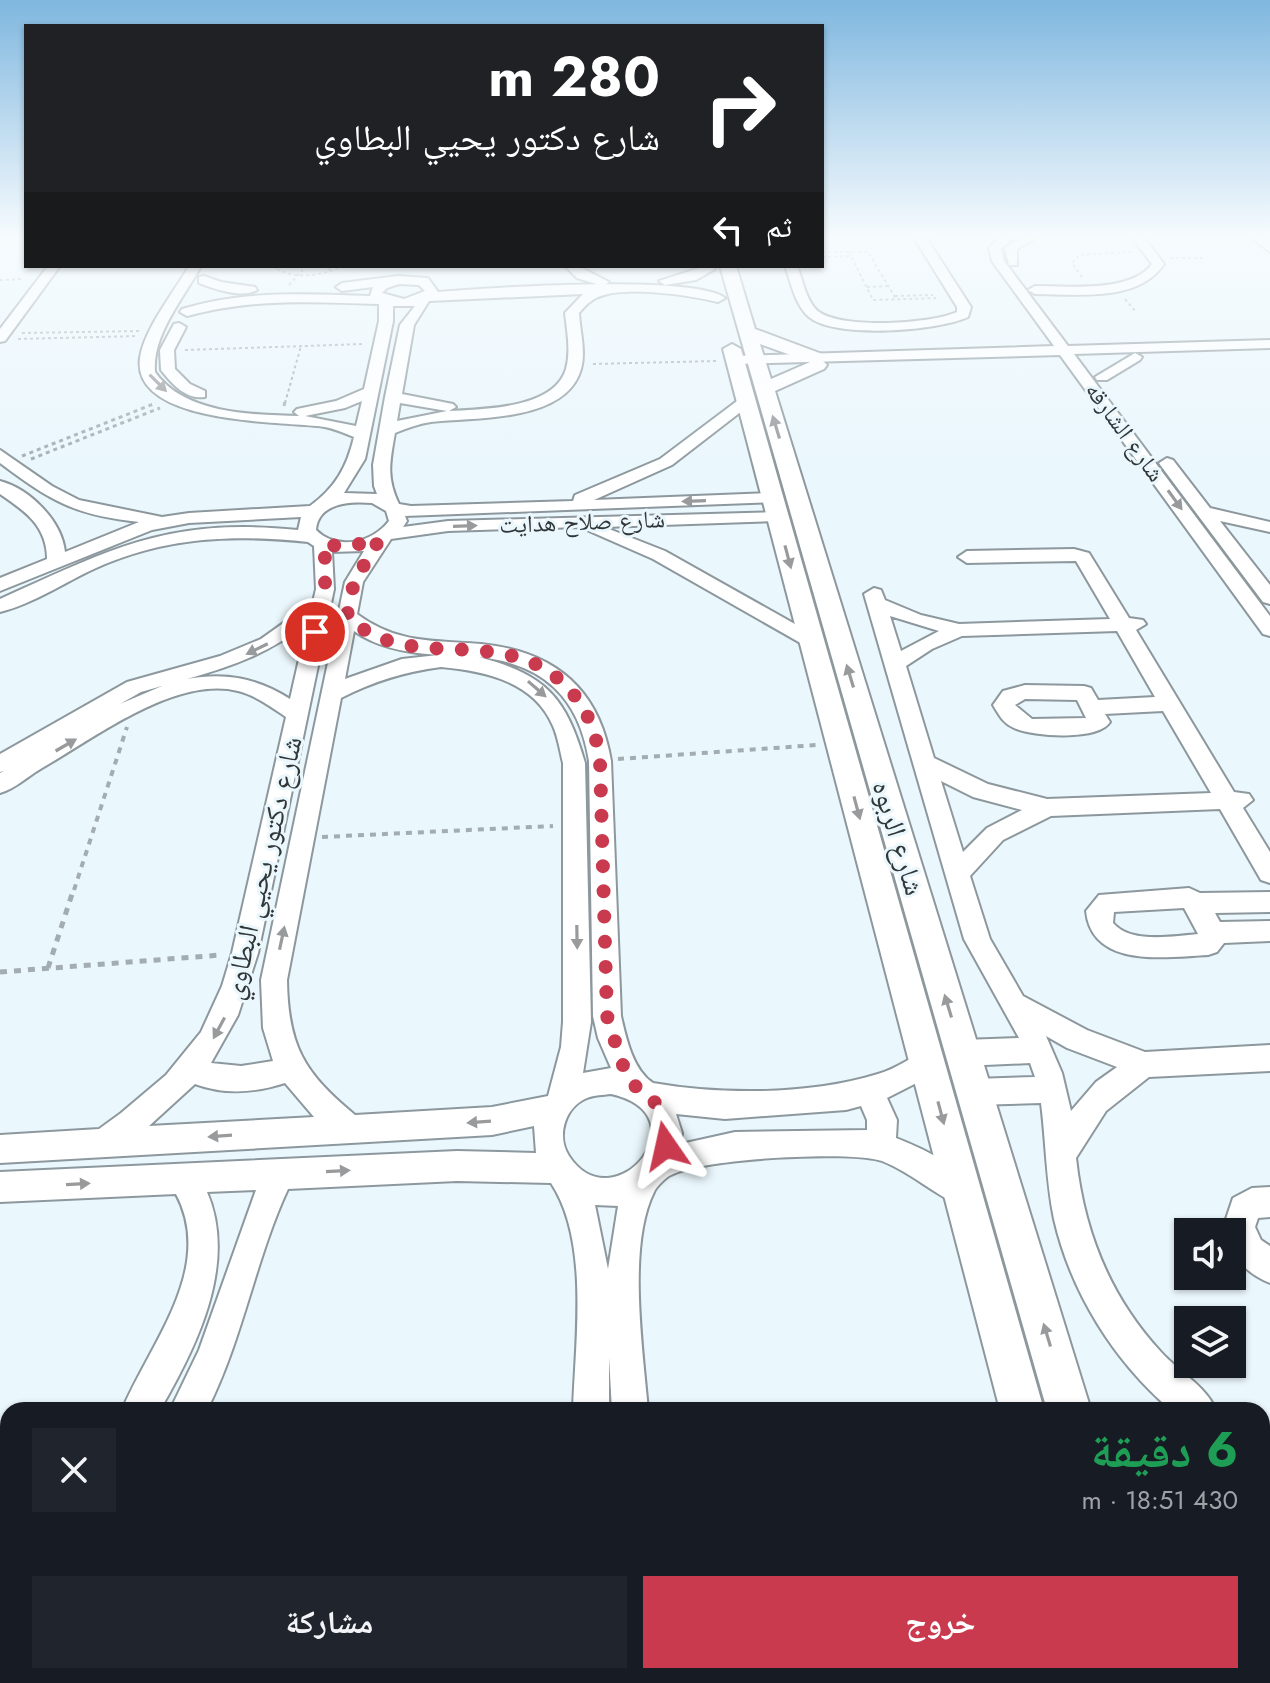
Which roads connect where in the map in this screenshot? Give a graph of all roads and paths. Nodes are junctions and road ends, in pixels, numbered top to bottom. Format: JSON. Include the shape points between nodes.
{"nodes":[{"id":1,"x":21,"y":315,"type":"edge"},
{"id":2,"x":172,"y":315,"type":"edge"},
{"id":3,"x":186,"y":315,"type":"edge"},
{"id":4,"x":383,"y":315,"type":"edge"},
{"id":5,"x":415,"y":315,"type":"edge"},
{"id":6,"x":557,"y":315,"type":"edge"},
{"id":7,"x":572,"y":315,"type":"edge"},
{"id":8,"x":726,"y":315,"type":"edge"},
{"id":9,"x":731,"y":315,"type":"edge"},
{"id":10,"x":817,"y":315,"type":"edge"},
{"id":11,"x":962,"y":315,"type":"edge"},
{"id":12,"x":1044,"y":315,"type":"edge"},
{"id":13,"x":1055,"y":315,"type":"edge"},
{"id":14,"x":557,"y":326,"type":"dead end"},
{"id":15,"x":1069,"y":332,"type":"junction"},
{"id":16,"x":159,"y":333,"type":"junction"},
{"id":17,"x":6,"y":337,"type":"edge"},
{"id":18,"x":382,"y":343,"type":"junction"},
{"id":19,"x":1270,"y":344,"type":"edge"},
{"id":20,"x":301,"y":346,"type":"junction"},
{"id":21,"x":167,"y":350,"type":"junction"},
{"id":22,"x":1130,"y":352,"type":"junction"},
{"id":23,"x":1270,"y":353,"type":"edge"},
{"id":24,"x":1076,"y":354,"type":"junction"},
{"id":25,"x":817,"y":362,"type":"junction"},
{"id":26,"x":566,"y":366,"type":"junction"},
{"id":27,"x":750,"y":368,"type":"junction"},
{"id":28,"x":1102,"y":377,"type":"junction"},
{"id":29,"x":372,"y":391,"type":"junction"},
{"id":30,"x":393,"y":397,"type":"junction"},
{"id":31,"x":177,"y":398,"type":"junction"},
{"id":32,"x":444,"y":411,"type":"junction"},
{"id":33,"x":282,"y":412,"type":"junction"},
{"id":34,"x":320,"y":416,"type":"junction"},
{"id":35,"x":387,"y":430,"type":"junction"},
{"id":36,"x":362,"y":435,"type":"junction"},
{"id":37,"x":8,"y":460,"type":"edge"},
{"id":38,"x":0,"y":486,"type":"edge"},
{"id":39,"x":565,"y":505,"type":"junction"},
{"id":40,"x":393,"y":507,"type":"junction"},
{"id":41,"x":775,"y":507,"type":"junction"},
{"id":42,"x":319,"y":508,"type":"junction"},
{"id":43,"x":92,"y":510,"type":"junction"},
{"id":44,"x":1205,"y":512,"type":"junction"},
{"id":45,"x":169,"y":520,"type":"junction"},
{"id":46,"x":575,"y":523,"type":"junction"},
{"id":47,"x":51,"y":527,"type":"junction"},
{"id":48,"x":1270,"y":527,"type":"edge"},
{"id":49,"x":383,"y":537,"type":"junction"},
{"id":50,"x":317,"y":541,"type":"junction"},
{"id":51,"x":967,"y":557,"type":"dead end"},
{"id":52,"x":56,"y":562,"type":"junction"},
{"id":53,"x":0,"y":585,"type":"edge"},
{"id":54,"x":1270,"y":598,"type":"edge"},
{"id":55,"x":321,"y":605,"type":"junction"},
{"id":56,"x":0,"y":606,"type":"edge"},
{"id":57,"x":347,"y":616,"type":"junction"},
{"id":58,"x":1131,"y":624,"type":"junction"},
{"id":59,"x":959,"y":630,"type":"junction"},
{"id":60,"x":1270,"y":630,"type":"edge"},
{"id":61,"x":811,"y":641,"type":"junction"},
{"id":62,"x":400,"y":656,"type":"junction"},
{"id":63,"x":895,"y":664,"type":"junction"},
{"id":64,"x":205,"y":675,"type":"junction"},
{"id":65,"x":332,"y":694,"type":"junction"},
{"id":66,"x":1170,"y":704,"type":"junction"},
{"id":67,"x":134,"y":706,"type":"junction"},
{"id":68,"x":1093,"y":707,"type":"dead end"},
{"id":69,"x":861,"y":713,"type":"junction"},
{"id":70,"x":297,"y":714,"type":"junction"},
{"id":71,"x":831,"y":714,"type":"junction"},
{"id":72,"x":839,"y":744,"type":"junction"},
{"id":73,"x":600,"y":761,"type":"junction"},
{"id":74,"x":925,"y":763,"type":"junction"},
{"id":75,"x":0,"y":764,"type":"edge"},
{"id":76,"x":0,"y":785,"type":"edge"},
{"id":77,"x":1235,"y":800,"type":"junction"},
{"id":78,"x":1047,"y":808,"type":"junction"},
{"id":79,"x":575,"y":825,"type":"junction"},
{"id":80,"x":303,"y":838,"type":"junction"},
{"id":81,"x":958,"y":873,"type":"junction"},
{"id":82,"x":1270,"y":873,"type":"edge"},
{"id":83,"x":1270,"y":902,"type":"edge"},
{"id":84,"x":1196,"y":903,"type":"junction"},
{"id":85,"x":1270,"y":931,"type":"edge"},
{"id":86,"x":1213,"y":933,"type":"junction"},
{"id":87,"x":245,"y":953,"type":"junction"},
{"id":88,"x":933,"y":954,"type":"junction"},
{"id":89,"x":897,"y":955,"type":"junction"},
{"id":90,"x":48,"y":968,"type":"junction"},
{"id":91,"x":0,"y":972,"type":"edge"},
{"id":92,"x":1016,"y":1005,"type":"junction"},
{"id":93,"x":1039,"y":1050,"type":"junction"},
{"id":94,"x":963,"y":1053,"type":"junction"},
{"id":95,"x":1270,"y":1058,"type":"edge"},
{"id":96,"x":928,"y":1063,"type":"junction"},
{"id":97,"x":1145,"y":1065,"type":"junction"},
{"id":98,"x":290,"y":1068,"type":"junction"},
{"id":99,"x":191,"y":1070,"type":"junction"},
{"id":100,"x":641,"y":1090,"type":"junction"},
{"id":101,"x":1053,"y":1090,"type":"junction"},
{"id":102,"x":869,"y":1092,"type":"junction"},
{"id":103,"x":974,"y":1092,"type":"junction"},
{"id":104,"x":559,"y":1104,"type":"junction"},
{"id":105,"x":348,"y":1128,"type":"junction"},
{"id":106,"x":104,"y":1143,"type":"junction"},
{"id":107,"x":881,"y":1146,"type":"junction"},
{"id":108,"x":0,"y":1149,"type":"edge"},
{"id":109,"x":1063,"y":1153,"type":"junction"},
{"id":110,"x":562,"y":1173,"type":"junction"},
{"id":111,"x":651,"y":1173,"type":"junction"},
{"id":112,"x":279,"y":1174,"type":"junction"},
{"id":113,"x":184,"y":1179,"type":"junction"},
{"id":114,"x":0,"y":1187,"type":"edge"},
{"id":115,"x":962,"y":1191,"type":"junction"},
{"id":116,"x":1270,"y":1202,"type":"edge"},
{"id":117,"x":1270,"y":1267,"type":"edge"},
{"id":118,"x":145,"y":1402,"type":"edge"},
{"id":119,"x":193,"y":1402,"type":"edge"},
{"id":120,"x":591,"y":1402,"type":"edge"},
{"id":121,"x":630,"y":1402,"type":"edge"},
{"id":122,"x":1020,"y":1402,"type":"edge"},
{"id":123,"x":1067,"y":1402,"type":"edge"},
{"id":124,"x":1188,"y":1402,"type":"edge"}],
"edges":[{"from":1,"to":17,"type":"street"},
{"from":2,"to":16,"type":"street"},
{"from":3,"to":21,"type":"street"},
{"from":4,"to":18,"type":"street"},
{"from":5,"to":30,"type":"street","via":[[407,325]]},
{"from":6,"to":14,"type":"street"},
{"from":7,"to":26,"type":"street"},
{"from":8,"to":27,"type":"street","name":"شارع الربوه"},
{"from":9,"to":27,"type":"street","name":"شارع الربوه"},
{"from":10,"to":11,"type":"street","via":[[852,325],[947,322]]},
{"from":12,"to":24,"type":"street","name":"شارع الشارقه"},
{"from":13,"to":15,"type":"street","name":"شارع الشارقه"},
{"from":15,"to":22,"type":"street"},
{"from":15,"to":24,"type":"street","name":"شارع الشارقه"},
{"from":16,"to":17,"type":"path"},
{"from":16,"to":17,"type":"path"},
{"from":16,"to":31,"type":"street","one_way":true,"via":[[146,360],[147,370],[160,389]]},
{"from":18,"to":20,"type":"path"},
{"from":18,"to":29,"type":"street"},
{"from":19,"to":22,"type":"street"},
{"from":20,"to":21,"type":"path"},
{"from":20,"to":33,"type":"path"},
{"from":21,"to":33,"type":"street","via":[[168,370],[185,387],[246,408]]},
{"from":22,"to":23,"type":"street"},
{"from":22,"to":24,"type":"street"},
{"from":22,"to":28,"type":"street"},
{"from":24,"to":25,"type":"street"},
{"from":24,"to":28,"type":"street","name":"شارع الشارقه"},
{"from":24,"to":60,"type":"street","name":"شارع الشارقه","one_way":true},
{"from":25,"to":27,"type":"street"},
{"from":25,"to":27,"type":"street"},
{"from":25,"to":27,"type":"street","via":[[778,346]]},
{"from":26,"to":27,"type":"path"},
{"from":26,"to":32,"type":"street","via":[[566,382],[529,405],[492,413]]},
{"from":27,"to":39,"type":"street","via":[[666,462]]},
{"from":27,"to":41,"type":"street","name":"شارع الربوه"},
{"from":69,"to":27,"type":"street","name":"شارع الربوه","one_way":true},
{"from":28,"to":44,"type":"street","name":"شارع الشارقه"},
{"from":29,"to":34,"type":"street"},
{"from":29,"to":36,"type":"street"},
{"from":30,"to":32,"type":"street"},
{"from":30,"to":35,"type":"street"},
{"from":31,"to":34,"type":"street","via":[[235,417]]},
{"from":31,"to":37,"type":"path"},
{"from":31,"to":37,"type":"path"},
{"from":32,"to":35,"type":"street"},
{"from":33,"to":34,"type":"street"},
{"from":34,"to":36,"type":"street"},
{"from":35,"to":40,"type":"street","via":[[380,476]]},
{"from":36,"to":42,"type":"street","via":[[352,470]]},
{"from":37,"to":43,"type":"street","via":[[59,497]]},
{"from":38,"to":47,"type":"street"},
{"from":39,"to":40,"type":"street","name":"شارع صلاح هدايت","via":[[439,511]]},
{"from":41,"to":39,"type":"street","name":"شارع صلاح هدايت","one_way":true},
{"from":40,"to":42,"type":"street","name":"شارع صلاح هدايت","via":[[361,497]]},
{"from":40,"to":49,"type":"street","name":"شارع دكتور يحيي البطاوي","via":[[398,521]]},
{"from":41,"to":46,"type":"street","name":"شارع صلاح هدايت"},
{"from":41,"to":61,"type":"street","name":"شارع الربوه","one_way":true},
{"from":42,"to":45,"type":"street","name":"شارع صلاح هدايت"},
{"from":42,"to":50,"type":"street","name":"شارع دكتور يحيي البطاوي","via":[[306,525]]},
{"from":43,"to":45,"type":"street"},
{"from":43,"to":47,"type":"street","via":[[81,520]]},
{"from":44,"to":48,"type":"street"},
{"from":44,"to":54,"type":"street","name":"شارع الشارقه"},
{"from":45,"to":52,"type":"street"},
{"from":49,"to":46,"type":"street","name":"شارع صلاح هدايت","one_way":true,"via":[[448,526]]},
{"from":46,"to":61,"type":"street","via":[[659,555]]},
{"from":47,"to":52,"type":"street"},
{"from":49,"to":50,"type":"street","name":"شارع صلاح هدايت","via":[[345,547]]},
{"from":49,"to":57,"type":"street","name":"شارع دكتور يحيي البطاوي","via":[[354,582]]},
{"from":50,"to":55,"type":"street","name":"شارع دكتور يحيي البطاوي","via":[[327,573]]},
{"from":50,"to":56,"type":"street","name":"شارع صلاح هدايت","via":[[260,533],[163,538]]},
{"from":51,"to":58,"type":"street","via":[[1082,556]]},
{"from":52,"to":53,"type":"street"},
{"from":55,"to":64,"type":"street","one_way":true,"via":[[268,643]]},
{"from":55,"to":70,"type":"street","name":"شارع دكتور يحيي البطاوي"},
{"from":57,"to":62,"type":"street"},
{"from":57,"to":65,"type":"street","name":"شارع دكتور يحيي البطاوي"},
{"from":58,"to":59,"type":"street"},
{"from":58,"to":66,"type":"street"},
{"from":59,"to":63,"type":"street"},
{"from":59,"to":63,"type":"street","via":[[915,620],[875,599]]},
{"from":61,"to":71,"type":"street","name":"شارع الربوه"},
{"from":62,"to":65,"type":"street"},
{"from":62,"to":73,"type":"street","via":[[483,649],[539,664],[566,686],[586,713]]},
{"from":62,"to":79,"type":"street","one_way":true,"via":[[481,664],[535,685],[555,707],[572,745]]},
{"from":63,"to":74,"type":"street"},
{"from":64,"to":67,"type":"street"},
{"from":64,"to":70,"type":"street","via":[[261,691]]},
{"from":64,"to":75,"type":"street","via":[[157,679],[112,697]]},
{"from":65,"to":80,"type":"street","name":"شارع دكتور يحيي البطاوي"},
{"from":66,"to":68,"type":"street"},
{"from":66,"to":77,"type":"street"},
{"from":76,"to":67,"type":"street","one_way":true},
{"from":67,"to":90,"type":"path"},
{"from":69,"to":71,"type":"street"},
{"from":69,"to":88,"type":"street","name":"شارع الربوه"},
{"from":70,"to":87,"type":"street","name":"شارع دكتور يحيي البطاوي"},
{"from":71,"to":72,"type":"street","name":"شارع الربوه"},
{"from":72,"to":73,"type":"path"},
{"from":72,"to":89,"type":"street","name":"شارع الربوه","one_way":true},
{"from":73,"to":100,"type":"street","via":[[604,993],[612,1038]]},
{"from":74,"to":78,"type":"street","via":[[981,791]]},
{"from":74,"to":81,"type":"street"},
{"from":77,"to":78,"type":"street"},
{"from":77,"to":82,"type":"street"},
{"from":78,"to":81,"type":"street","via":[[995,834]]},
{"from":79,"to":80,"type":"path"},
{"from":79,"to":104,"type":"street","one_way":true,"via":[[577,1022]]},
{"from":98,"to":80,"type":"street","name":"شارع دكتور يحيي البطاوي","one_way":true,"via":[[275,1025],[274,980]]},
{"from":81,"to":92,"type":"street","via":[[986,961]]},
{"from":83,"to":84,"type":"street"},
{"from":84,"to":86,"type":"street"},
{"from":84,"to":86,"type":"street","via":[[1185,897],[1116,900],[1102,906],[1098,917],[1111,937],[1129,945],[1208,944]]},
{"from":85,"to":86,"type":"street"},
{"from":87,"to":90,"type":"path"},
{"from":87,"to":99,"type":"street","name":"شارع دكتور يحيي البطاوي","one_way":true,"via":[[230,1008]]},
{"from":88,"to":89,"type":"street"},
{"from":94,"to":88,"type":"street","name":"شارع الربوه","one_way":true},
{"from":89,"to":96,"type":"street","name":"شارع الربوه"},
{"from":90,"to":91,"type":"path"},
{"from":92,"to":93,"type":"street"},
{"from":92,"to":97,"type":"street","via":[[1077,1039]]},
{"from":93,"to":94,"type":"street"},
{"from":93,"to":101,"type":"street"},
{"from":94,"to":103,"type":"street","name":"شارع الربوه"},
{"from":95,"to":97,"type":"street"},
{"from":96,"to":102,"type":"street"},
{"from":96,"to":115,"type":"street","name":"شارع الربوه","one_way":true},
{"from":97,"to":109,"type":"street","via":[[1096,1100]]},
{"from":98,"to":99,"type":"street","via":[[248,1080]]},
{"from":98,"to":105,"type":"street","name":"شارع دكتور يحيي البطاوي","via":[[314,1101]]},
{"from":99,"to":106,"type":"street","name":"شارع دكتور يحيي البطاوي","via":[[152,1109]]},
{"from":100,"to":102,"type":"street","via":[[675,1102],[725,1106]]},
{"from":100,"to":104,"type":"street","via":[[599,1081],[584,1085]]},
{"from":100,"to":111,"type":"street","via":[[661,1111],[667,1128],[666,1146]]},
{"from":101,"to":103,"type":"street"},
{"from":101,"to":109,"type":"street"},
{"from":102,"to":107,"type":"street","via":[[882,1120]]},
{"from":123,"to":103,"type":"street","name":"شارع الربوه","one_way":true},
{"from":104,"to":105,"type":"street","one_way":true,"via":[[492,1121]]},
{"from":104,"to":110,"type":"street","via":[[548,1138],[550,1154]]},
{"from":105,"to":106,"type":"street","one_way":true},
{"from":106,"to":108,"type":"street"},
{"from":107,"to":111,"type":"street","via":[[735,1146]]},
{"from":107,"to":115,"type":"street"},
{"from":109,"to":124,"type":"street","via":[[1069,1215],[1093,1283],[1137,1352]]},
{"from":110,"to":111,"type":"street","via":[[583,1189],[603,1193],[623,1191]]},
{"from":112,"to":110,"type":"street","one_way":true,"via":[[496,1164]]},
{"from":110,"to":120,"type":"street","via":[[587,1236]]},
{"from":111,"to":121,"type":"street","via":[[631,1208],[622,1266]]},
{"from":112,"to":113,"type":"street"},
{"from":112,"to":119,"type":"street","via":[[252,1232],[203,1385]]},
{"from":114,"to":113,"type":"street","one_way":true},
{"from":113,"to":118,"type":"street","via":[[198,1203],[204,1234],[200,1268],[166,1369]]},
{"from":115,"to":122,"type":"street","name":"شارع الربوه"},
{"from":116,"to":117,"type":"street","via":[[1244,1209],[1239,1228],[1250,1251]]}]}
